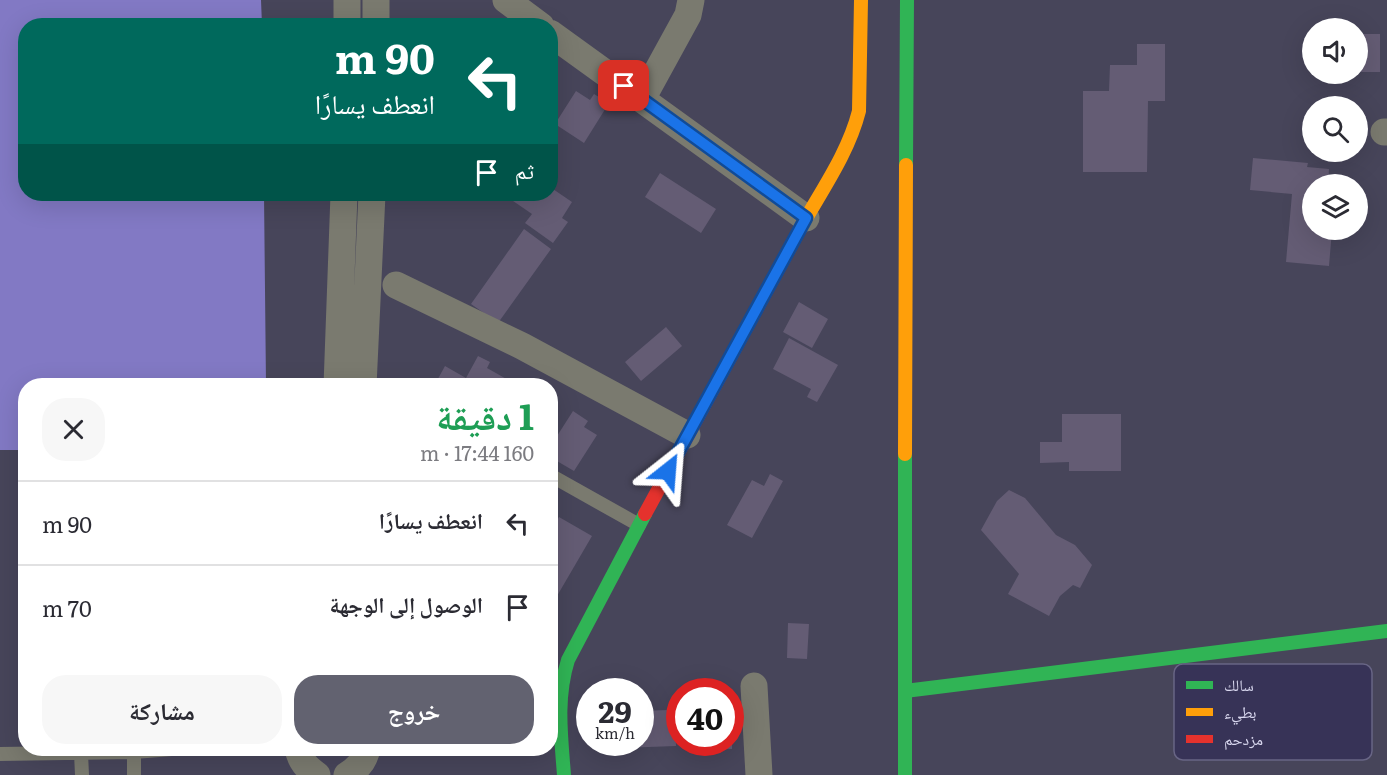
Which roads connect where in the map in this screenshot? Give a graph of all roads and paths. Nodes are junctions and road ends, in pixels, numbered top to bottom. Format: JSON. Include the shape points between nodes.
{"nodes":[{"id":1,"x":347,"y":0,"type":"edge"},
{"id":2,"x":376,"y":0,"type":"edge"},
{"id":3,"x":506,"y":0,"type":"edge"},
{"id":4,"x":691,"y":0,"type":"edge"},
{"id":5,"x":861,"y":0,"type":"edge"},
{"id":6,"x":907,"y":0,"type":"edge"},
{"id":7,"x":347,"y":18,"type":"edge"},
{"id":8,"x":376,"y":18,"type":"edge"},
{"id":9,"x":530,"y":18,"type":"edge"},
{"id":10,"x":558,"y":39,"type":"edge"},
{"id":11,"x":642,"y":99,"type":"junction"},
{"id":12,"x":344,"y":201,"type":"edge"},
{"id":13,"x":372,"y":201,"type":"edge"},
{"id":14,"x":806,"y":218,"type":"junction"},
{"id":15,"x":396,"y":285,"type":"dead end"},
{"id":16,"x":336,"y":378,"type":"edge"},
{"id":17,"x":363,"y":378,"type":"edge"},
{"id":18,"x":687,"y":435,"type":"junction"},
{"id":19,"x":558,"y":479,"type":"edge"},
{"id":20,"x":639,"y":525,"type":"junction"},
{"id":21,"x":1387,"y":631,"type":"edge"},
{"id":22,"x":754,"y":686,"type":"dead end"},
{"id":23,"x":905,"y":691,"type":"junction"},
{"id":24,"x":0,"y":754,"type":"edge"},
{"id":25,"x":18,"y":754,"type":"edge"},
{"id":26,"x":81,"y":756,"type":"edge"},
{"id":27,"x":134,"y":756,"type":"edge"},
{"id":28,"x":301,"y":756,"type":"edge"},
{"id":29,"x":82,"y":775,"type":"edge"},
{"id":30,"x":134,"y":775,"type":"edge"},
{"id":31,"x":317,"y":775,"type":"edge"},
{"id":32,"x":564,"y":775,"type":"edge"},
{"id":33,"x":759,"y":775,"type":"edge"},
{"id":34,"x":905,"y":775,"type":"edge"}],
"edges":[{"from":1,"to":7,"type":"street"},
{"from":2,"to":8,"type":"street"},
{"from":3,"to":9,"type":"street"},
{"from":4,"to":11,"type":"street","via":[[688,15]]},
{"from":5,"to":14,"type":"street","via":[[856,123],[836,168]]},
{"from":6,"to":23,"type":"street"},
{"from":10,"to":11,"type":"street"},
{"from":11,"to":14,"type":"street"},
{"from":12,"to":16,"type":"street"},
{"from":13,"to":17,"type":"street"},
{"from":14,"to":18,"type":"street"},
{"from":15,"to":18,"type":"street","via":[[522,346]]},
{"from":18,"to":20,"type":"street"},
{"from":19,"to":20,"type":"lane"},
{"from":20,"to":32,"type":"street","via":[[565,667],[561,722]]},
{"from":21,"to":23,"type":"street"},
{"from":22,"to":33,"type":"street"},
{"from":23,"to":34,"type":"street"},
{"from":24,"to":25,"type":"lane"},
{"from":26,"to":29,"type":"lane"},
{"from":27,"to":30,"type":"lane"},
{"from":28,"to":31,"type":"street"}]}
